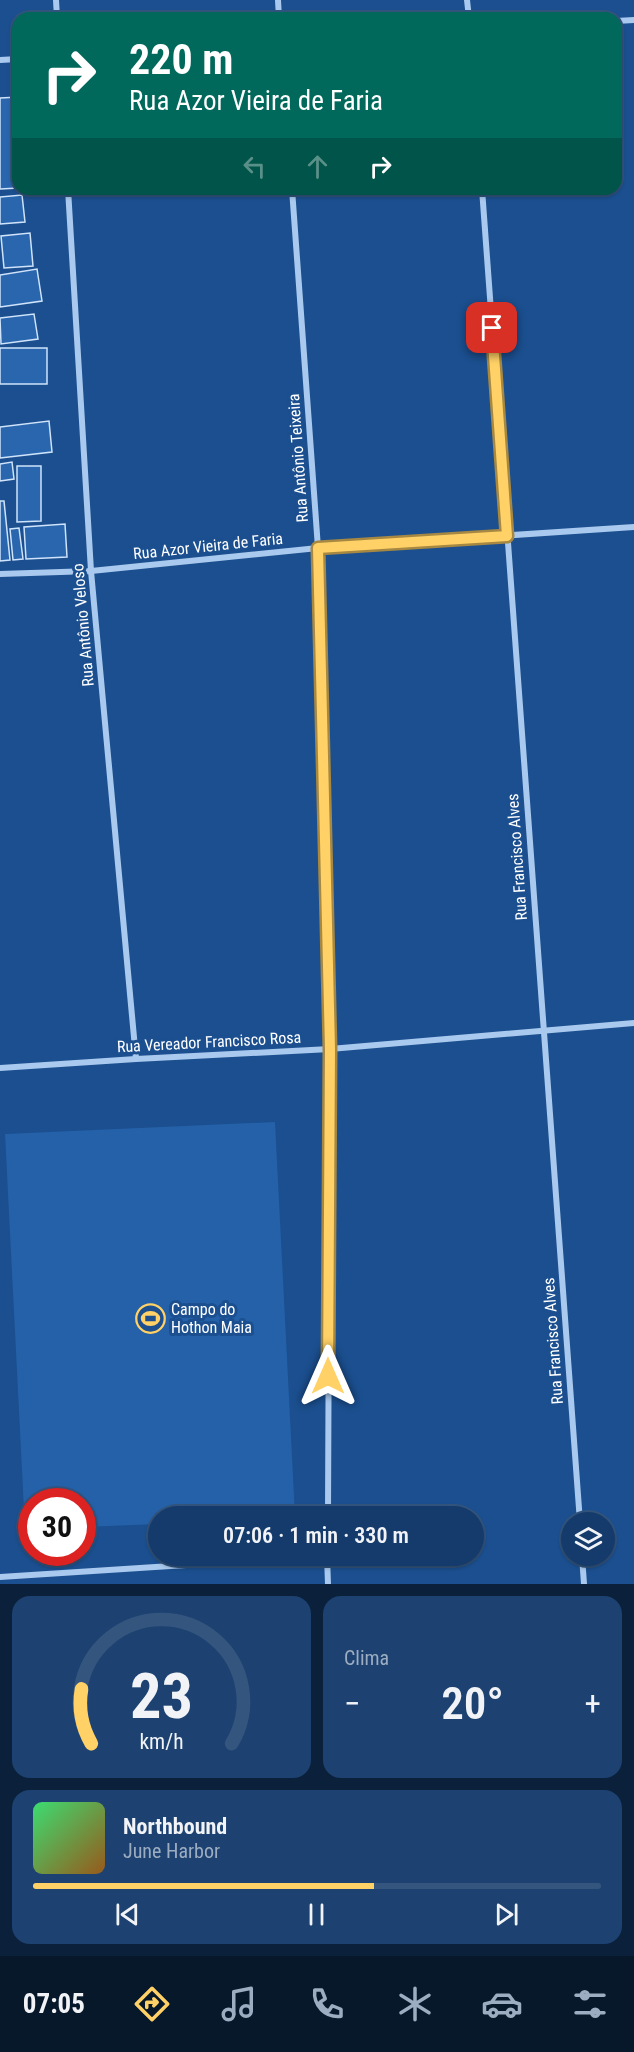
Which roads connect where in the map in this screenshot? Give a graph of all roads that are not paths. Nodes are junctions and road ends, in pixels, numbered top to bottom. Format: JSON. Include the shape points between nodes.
{"nodes":[{"id":1,"x":68,"y":195,"type":"edge"},
{"id":2,"x":292,"y":195,"type":"edge"},
{"id":3,"x":482,"y":195,"type":"edge"},
{"id":4,"x":634,"y":527,"type":"edge"},
{"id":5,"x":507,"y":536,"type":"junction"},
{"id":6,"x":318,"y":548,"type":"junction"},
{"id":7,"x":91,"y":572,"type":"junction"},
{"id":8,"x":0,"y":574,"type":"edge"},
{"id":9,"x":634,"y":1023,"type":"edge"},
{"id":10,"x":543,"y":1029,"type":"junction"},
{"id":11,"x":330,"y":1049,"type":"junction"},
{"id":12,"x":136,"y":1059,"type":"junction"},
{"id":13,"x":0,"y":1068,"type":"edge"},
{"id":14,"x":328,"y":1506,"type":"edge"},
{"id":15,"x":579,"y":1512,"type":"edge"},
{"id":16,"x":171,"y":1566,"type":"edge"},
{"id":17,"x":327,"y":1566,"type":"edge"},
{"id":18,"x":583,"y":1566,"type":"edge"},
{"id":19,"x":0,"y":1577,"type":"edge"},
{"id":20,"x":328,"y":1584,"type":"edge"},
{"id":21,"x":584,"y":1584,"type":"edge"}],
"edges":[{"from":1,"to":7,"type":"street","name":"Rua Antônio Veloso"},
{"from":2,"to":6,"type":"street","name":"Rua Antônio Teixeira"},
{"from":3,"to":5,"type":"street","name":"Rua Francisco Alves"},
{"from":4,"to":5,"type":"street","name":"Rua Azor Vieira de Faria"},
{"from":5,"to":6,"type":"street","name":"Rua Azor Vieira de Faria"},
{"from":5,"to":10,"type":"street","name":"Rua Francisco Alves"},
{"from":6,"to":7,"type":"street","name":"Rua Azor Vieira de Faria"},
{"from":6,"to":11,"type":"street","name":"Rua Antônio Teixeira"},
{"from":7,"to":8,"type":"street","name":"Rua Azor Vieira de Faria"},
{"from":7,"to":12,"type":"street","name":"Rua Antônio Veloso"},
{"from":9,"to":10,"type":"street","name":"Rua Vereador Francisco Rosa"},
{"from":10,"to":11,"type":"street","name":"Rua Vereador Francisco Rosa"},
{"from":10,"to":15,"type":"street","name":"Rua Francisco Alves"},
{"from":11,"to":12,"type":"street","name":"Rua Vereador Francisco Rosa"},
{"from":11,"to":14,"type":"street","name":"Rua Antônio Teixeira"},
{"from":12,"to":13,"type":"street","name":"Rua Vereador Francisco Rosa"},
{"from":16,"to":19,"type":"street"},
{"from":17,"to":20,"type":"street"},
{"from":18,"to":21,"type":"street"}]}
